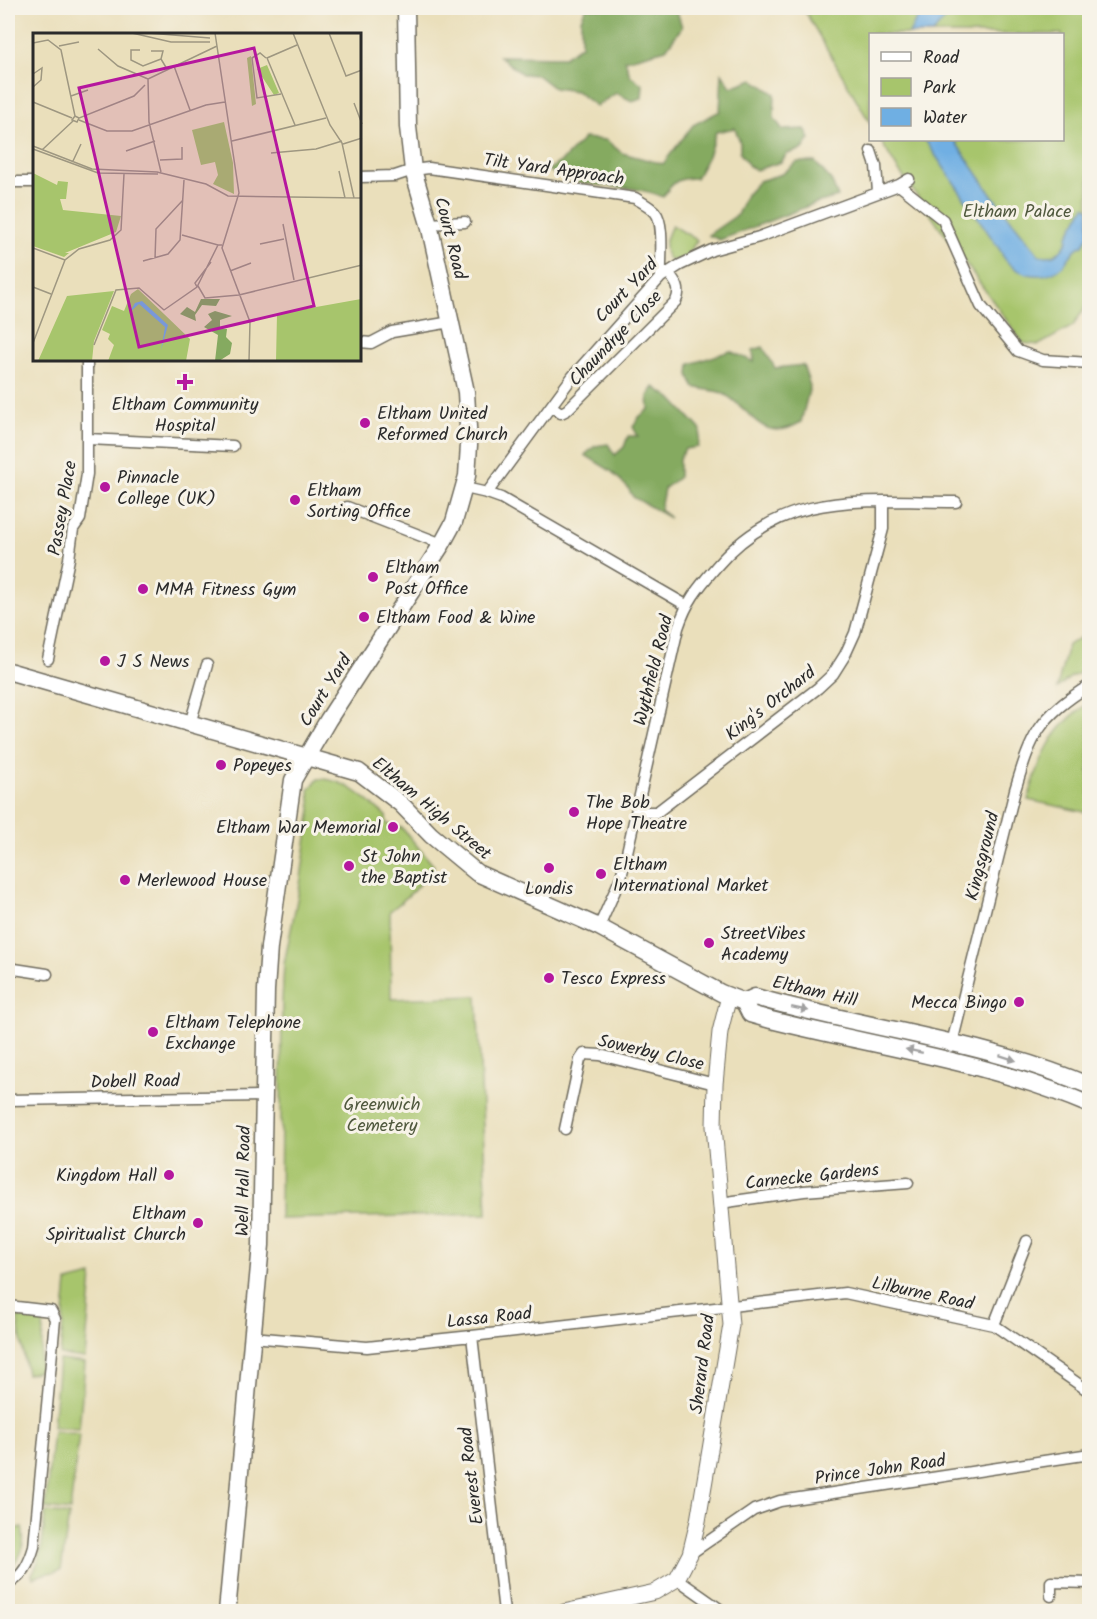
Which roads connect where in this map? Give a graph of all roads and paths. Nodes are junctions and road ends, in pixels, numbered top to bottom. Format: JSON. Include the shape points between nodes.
{"nodes":[{"id":1,"x":406,"y":8,"type":"edge"},
{"id":2,"x":871,"y":151,"type":"dead end"},
{"id":3,"x":412,"y":170,"type":"junction"},
{"id":4,"x":362,"y":177,"type":"edge"},
{"id":5,"x":8,"y":182,"type":"edge"},
{"id":6,"x":33,"y":182,"type":"edge"},
{"id":7,"x":878,"y":192,"type":"junction"},
{"id":8,"x":465,"y":222,"type":"dead end"},
{"id":9,"x":429,"y":224,"type":"junction"},
{"id":10,"x":664,"y":274,"type":"junction"},
{"id":11,"x":451,"y":322,"type":"junction"},
{"id":12,"x":362,"y":342,"type":"edge"},
{"id":13,"x":87,"y":362,"type":"edge"},
{"id":14,"x":1089,"y":363,"type":"edge"},
{"id":15,"x":552,"y":407,"type":"junction"},
{"id":16,"x":88,"y":439,"type":"junction"},
{"id":17,"x":233,"y":446,"type":"dead end"},
{"id":18,"x":466,"y":482,"type":"junction"},
{"id":19,"x":487,"y":493,"type":"junction"},
{"id":20,"x":883,"y":502,"type":"junction"},
{"id":21,"x":957,"y":502,"type":"dead end"},
{"id":22,"x":347,"y":507,"type":"dead end"},
{"id":23,"x":442,"y":544,"type":"junction"},
{"id":24,"x":686,"y":605,"type":"junction"},
{"id":25,"x":48,"y":659,"type":"dead end"},
{"id":26,"x":207,"y":665,"type":"dead end"},
{"id":27,"x":8,"y":671,"type":"edge"},
{"id":28,"x":1089,"y":685,"type":"edge"},
{"id":29,"x":190,"y":724,"type":"junction"},
{"id":30,"x":307,"y":757,"type":"junction"},
{"id":31,"x":637,"y":812,"type":"junction"},
{"id":32,"x":599,"y":927,"type":"junction"},
{"id":33,"x":8,"y":968,"type":"edge"},
{"id":34,"x":47,"y":974,"type":"dead end"},
{"id":35,"x":736,"y":999,"type":"junction"},
{"id":36,"x":952,"y":1042,"type":"junction"},
{"id":37,"x":948,"y":1059,"type":"junction"},
{"id":38,"x":715,"y":1084,"type":"junction"},
{"id":39,"x":1089,"y":1086,"type":"edge"},
{"id":40,"x":264,"y":1096,"type":"junction"},
{"id":41,"x":8,"y":1100,"type":"edge"},
{"id":42,"x":1089,"y":1105,"type":"edge"},
{"id":43,"x":565,"y":1129,"type":"dead end"},
{"id":44,"x":908,"y":1183,"type":"dead end"},
{"id":45,"x":720,"y":1203,"type":"junction"},
{"id":46,"x":1027,"y":1241,"type":"dead end"},
{"id":47,"x":8,"y":1305,"type":"edge"},
{"id":48,"x":729,"y":1306,"type":"junction"},
{"id":49,"x":994,"y":1325,"type":"junction"},
{"id":50,"x":252,"y":1336,"type":"junction"},
{"id":51,"x":472,"y":1336,"type":"junction"},
{"id":52,"x":1089,"y":1392,"type":"edge"},
{"id":53,"x":1089,"y":1454,"type":"edge"},
{"id":54,"x":690,"y":1554,"type":"junction"},
{"id":55,"x":677,"y":1579,"type":"junction"},
{"id":56,"x":1089,"y":1583,"type":"edge"},
{"id":57,"x":8,"y":1584,"type":"edge"},
{"id":58,"x":1051,"y":1596,"type":"dead end"},
{"id":59,"x":227,"y":1611,"type":"edge"},
{"id":60,"x":504,"y":1611,"type":"edge"},
{"id":61,"x":564,"y":1611,"type":"edge"},
{"id":62,"x":724,"y":1611,"type":"edge"}],
"edges":[{"from":1,"to":3,"type":"main road","name":"Court Road"},
{"from":2,"to":7,"type":"street"},
{"from":3,"to":4,"type":"street","name":"Tilt Yard Approach","via":[[395,176]]},
{"from":3,"to":9,"type":"main road","name":"Court Road"},
{"from":3,"to":10,"type":"street","name":"Tilt Yard Approach","via":[[429,168],[635,198],[655,212],[662,228],[660,252]]},
{"from":5,"to":6,"type":"street"},
{"from":7,"to":10,"type":"street","name":"Court Yard","via":[[759,237],[712,250]]},
{"from":7,"to":14,"type":"street","name":"Court Yard","via":[[904,182],[943,220],[981,306],[1018,351],[1043,360]]},
{"from":8,"to":9,"type":"street"},
{"from":9,"to":11,"type":"main road","name":"Court Road"},
{"from":10,"to":15,"type":"street","name":"Court Yard","via":[[573,376]]},
{"from":10,"to":15,"type":"street","name":"Chaundrye Close","via":[[679,286],[676,301],[567,410],[561,413]]},
{"from":11,"to":12,"type":"street","via":[[392,332]]},
{"from":11,"to":18,"type":"main road","name":"Court Road","via":[[466,392]]},
{"from":13,"to":16,"type":"street","name":"Passey Place"},
{"from":15,"to":19,"type":"street","name":"Court Yard"},
{"from":16,"to":17,"type":"street"},
{"from":16,"to":25,"type":"street","name":"Passey Place","via":[[80,519],[74,529]]},
{"from":18,"to":19,"type":"street"},
{"from":18,"to":23,"type":"main road","name":"Court Yard","via":[[454,522]]},
{"from":19,"to":24,"type":"street","name":"Wythfield Road"},
{"from":20,"to":21,"type":"street"},
{"from":20,"to":24,"type":"street","via":[[819,505],[772,520],[726,555]]},
{"from":20,"to":31,"type":"street","name":"King's Orchard","via":[[883,529],[855,633],[833,674],[657,813]]},
{"from":22,"to":23,"type":"street"},
{"from":23,"to":30,"type":"main road","name":"Court Yard"},
{"from":24,"to":31,"type":"street","name":"Wythfield Road"},
{"from":26,"to":29,"type":"street"},
{"from":27,"to":29,"type":"main road","name":"Eltham High Street"},
{"from":28,"to":36,"type":"street","name":"Kingsground","via":[[1046,719],[1027,750]]},
{"from":29,"to":30,"type":"main road","name":"Eltham High Street"},
{"from":30,"to":32,"type":"main road","name":"Eltham High Street","via":[[359,772],[374,782],[477,873]]},
{"from":30,"to":40,"type":"main road","name":"Well Hall Road","via":[[293,780],[269,947]]},
{"from":31,"to":32,"type":"street","name":"Wythfield Road","via":[[621,877]]},
{"from":32,"to":35,"type":"main road","name":"Eltham High Street"},
{"from":33,"to":34,"type":"street"},
{"from":35,"to":36,"type":"main road","name":"Eltham Hill","one_way":true,"via":[[754,997]]},
{"from":37,"to":35,"type":"main road","name":"Eltham Hill","one_way":true,"via":[[771,1020],[750,1014]]},
{"from":35,"to":38,"type":"street","name":"Sherard Road","via":[[720,1032]]},
{"from":36,"to":37,"type":"street","name":"Kingsground"},
{"from":36,"to":39,"type":"main road","name":"Eltham Hill","one_way":true},
{"from":37,"to":42,"type":"main road","name":"Eltham Hill"},
{"from":38,"to":43,"type":"street","name":"Sowerby Close","via":[[584,1054]]},
{"from":38,"to":45,"type":"street","name":"Sherard Road"},
{"from":40,"to":41,"type":"street","name":"Dobell Road"},
{"from":40,"to":50,"type":"main road","name":"Well Hall Road","via":[[261,1245]]},
{"from":44,"to":45,"type":"street","name":"Carnecke Gardens","via":[[816,1189]]},
{"from":45,"to":48,"type":"street","name":"Sherard Road"},
{"from":46,"to":49,"type":"street"},
{"from":47,"to":57,"type":"street","via":[[51,1311],[55,1319],[34,1547],[29,1564]]},
{"from":48,"to":49,"type":"street","name":"Lilburne Road","via":[[845,1293]]},
{"from":48,"to":51,"type":"street","name":"Lassa Road"},
{"from":48,"to":54,"type":"street","name":"Sherard Road","via":[[731,1325]]},
{"from":49,"to":52,"type":"street","name":"Lilburne Road"},
{"from":50,"to":51,"type":"street","name":"Lassa Road","via":[[368,1347]]},
{"from":50,"to":59,"type":"main road","name":"Well Hall Road"},
{"from":51,"to":60,"type":"street","name":"Everest Road"},
{"from":53,"to":54,"type":"street","name":"Prince John Road","via":[[780,1500],[754,1510]]},
{"from":54,"to":55,"type":"street","name":"Sherard Road"},
{"from":55,"to":61,"type":"street","via":[[654,1592]]},
{"from":55,"to":62,"type":"street"},
{"from":56,"to":58,"type":"street","via":[[1051,1582]]}]}
